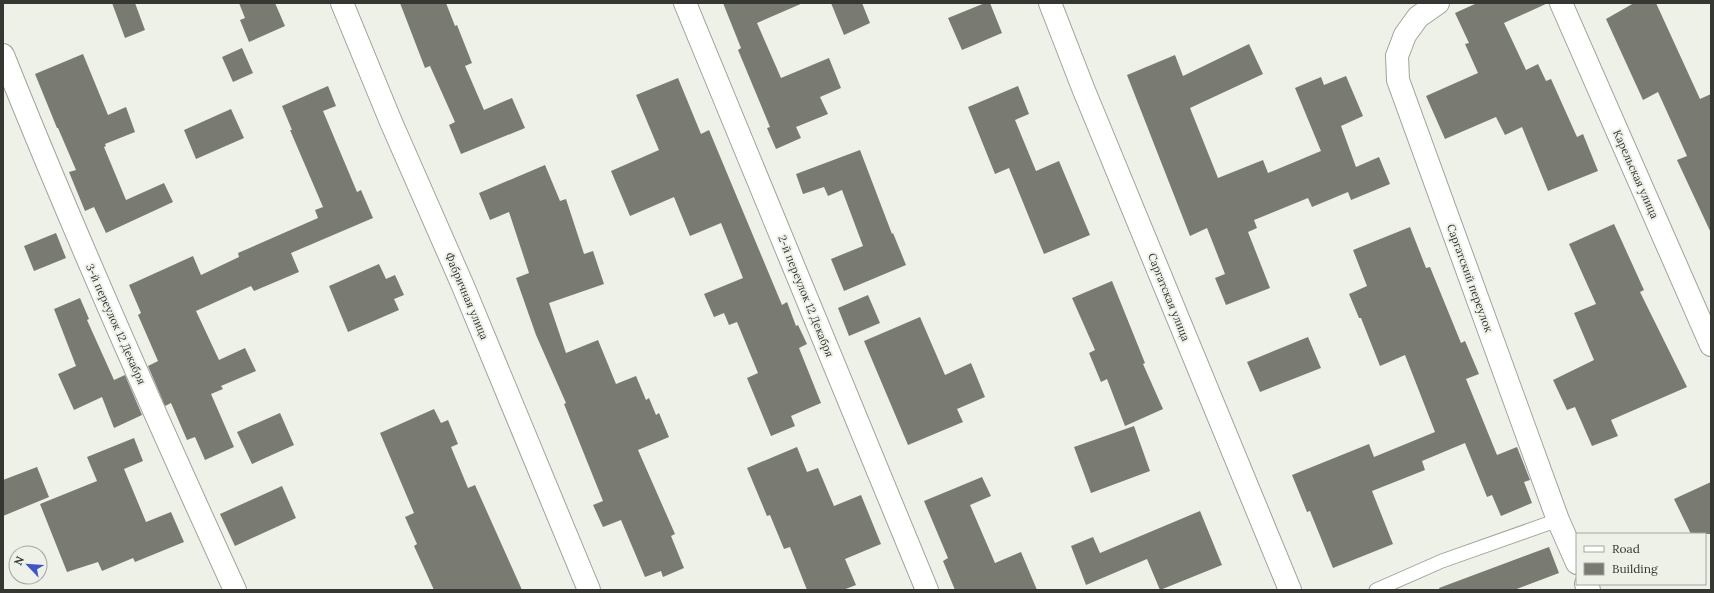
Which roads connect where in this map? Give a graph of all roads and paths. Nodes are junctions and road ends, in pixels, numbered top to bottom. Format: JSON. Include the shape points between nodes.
{"nodes":[{"id":1,"x":342,"y":3,"type":"edge"},
{"id":2,"x":685,"y":3,"type":"edge"},
{"id":3,"x":1050,"y":3,"type":"edge"},
{"id":4,"x":1438,"y":3,"type":"edge"},
{"id":5,"x":1561,"y":3,"type":"edge"},
{"id":6,"x":3,"y":55,"type":"edge"},
{"id":7,"x":1711,"y":345,"type":"edge"},
{"id":8,"x":1558,"y":520,"type":"junction"},
{"id":9,"x":1576,"y":561,"type":"edge"},
{"id":10,"x":235,"y":590,"type":"edge"},
{"id":11,"x":589,"y":590,"type":"edge"},
{"id":12,"x":927,"y":590,"type":"edge"},
{"id":13,"x":1290,"y":590,"type":"edge"},
{"id":14,"x":1376,"y":590,"type":"edge"}],
"edges":[{"from":1,"to":11,"type":"street","name":"Фабричная улица"},
{"from":2,"to":12,"type":"street","name":"2-й переулок 12 Декабря"},
{"from":3,"to":13,"type":"street","name":"Саргатская улица"},
{"from":4,"to":8,"type":"street","name":"Саргатский переулок","via":[[1418,17],[1405,35],[1397,56],[1398,80]]},
{"from":5,"to":7,"type":"street","name":"Карельская улица"},
{"from":6,"to":10,"type":"street","name":"3-й переулок 12 Декабря","via":[[54,182]]},
{"from":8,"to":9,"type":"street","name":"Саргатский переулок"},
{"from":8,"to":14,"type":"lane","via":[[1442,561]]}]}
